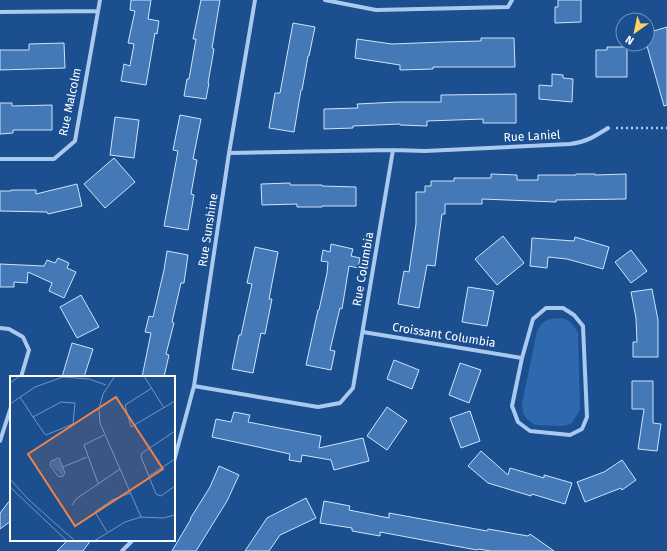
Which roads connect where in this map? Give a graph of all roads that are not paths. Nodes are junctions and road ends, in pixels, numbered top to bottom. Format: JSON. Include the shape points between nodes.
{"nodes":[{"id":1,"x":100,"y":0,"type":"edge"},
{"id":2,"x":255,"y":0,"type":"edge"},
{"id":3,"x":325,"y":0,"type":"edge"},
{"id":4,"x":512,"y":0,"type":"edge"},
{"id":5,"x":98,"y":11,"type":"junction"},
{"id":6,"x":0,"y":12,"type":"edge"},
{"id":7,"x":608,"y":128,"type":"road end"},
{"id":8,"x":394,"y":150,"type":"junction"},
{"id":9,"x":229,"y":153,"type":"junction"},
{"id":10,"x":0,"y":160,"type":"edge"},
{"id":11,"x":0,"y":328,"type":"edge"},
{"id":12,"x":363,"y":332,"type":"junction"},
{"id":13,"x":522,"y":358,"type":"junction"},
{"id":14,"x":20,"y":376,"type":"edge"},
{"id":15,"x":194,"y":386,"type":"junction"},
{"id":16,"x":10,"y":410,"type":"edge"},
{"id":17,"x":0,"y":441,"type":"edge"},
{"id":18,"x":175,"y":457,"type":"edge"},
{"id":19,"x":132,"y":541,"type":"edge"},
{"id":20,"x":122,"y":551,"type":"edge"}],
"edges":[{"from":1,"to":5,"type":"street","name":"Rue Malcolm"},
{"from":2,"to":9,"type":"street","name":"Rue Sunshine"},
{"from":3,"to":4,"type":"street","via":[[376,10],[508,7]]},
{"from":5,"to":6,"type":"street"},
{"from":5,"to":10,"type":"street","name":"Rue Malcolm","via":[[75,141],[54,159]]},
{"from":7,"to":8,"type":"street","name":"Rue Laniel","via":[[591,139],[570,144],[425,151]]},
{"from":8,"to":9,"type":"street"},
{"from":8,"to":12,"type":"street","name":"Rue Columbia"},
{"from":9,"to":15,"type":"street","name":"Rue Sunshine"},
{"from":11,"to":14,"type":"street","via":[[9,329],[23,336],[29,350]]},
{"from":12,"to":13,"type":"street","name":"Croissant Columbia"},
{"from":12,"to":15,"type":"street","name":"Rue Columbia","via":[[353,388],[340,403],[318,407]]},
{"from":13,"to":13,"type":"street","via":[[512,406],[518,422],[530,432],[570,435],[582,429],[587,417],[583,326],[574,315],[563,308],[546,308],[533,319]]},
{"from":15,"to":18,"type":"street","name":"Rue Sunshine"},
{"from":16,"to":17,"type":"street"},
{"from":19,"to":20,"type":"street"}]}
